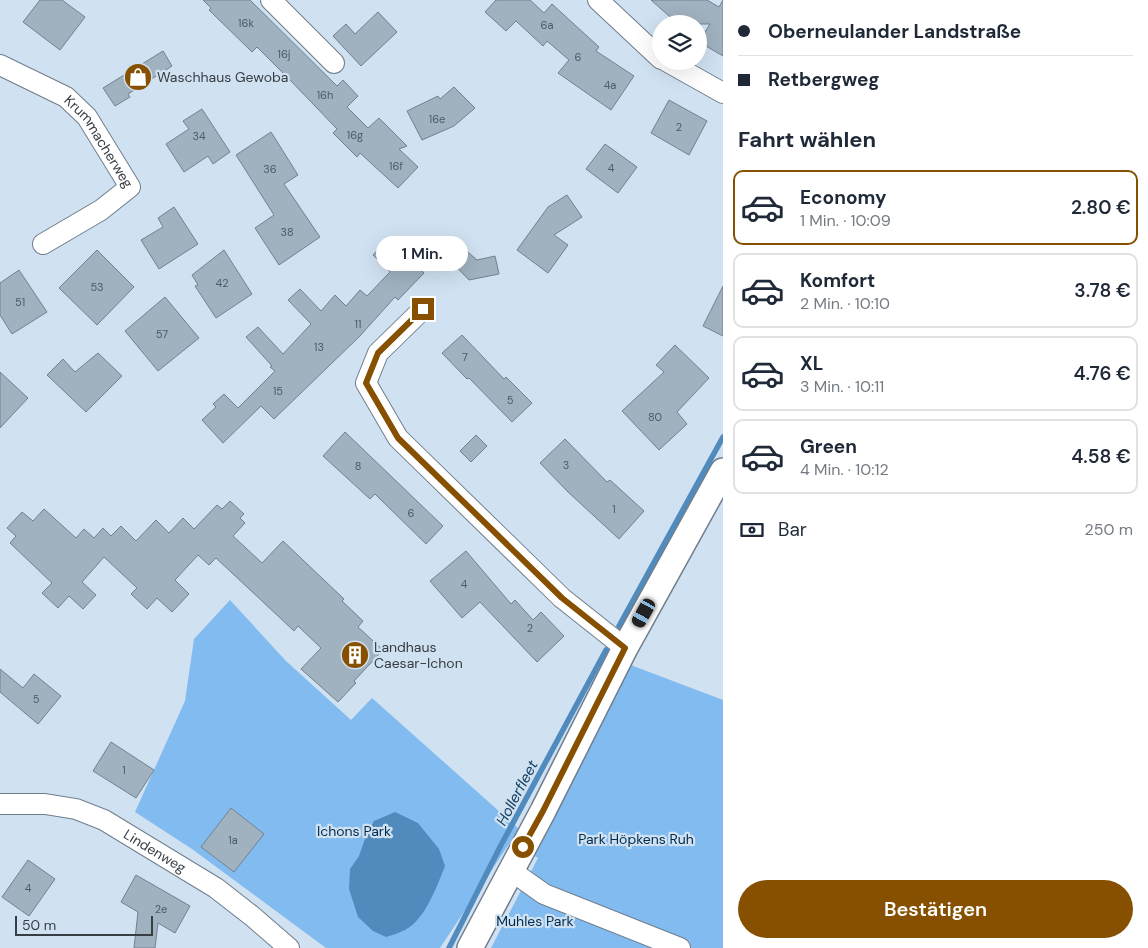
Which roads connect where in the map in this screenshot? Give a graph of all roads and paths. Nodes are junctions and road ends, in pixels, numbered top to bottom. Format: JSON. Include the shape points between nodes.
{"nodes":[{"id":1,"x":271,"y":0,"type":"edge"},
{"id":2,"x":598,"y":0,"type":"edge"},
{"id":3,"x":652,"y":51,"type":"edge"},
{"id":4,"x":334,"y":64,"type":"dead end"},
{"id":5,"x":0,"y":65,"type":"edge"},
{"id":6,"x":682,"y":70,"type":"edge"},
{"id":7,"x":723,"y":93,"type":"edge"},
{"id":8,"x":43,"y":244,"type":"dead end"},
{"id":9,"x":423,"y":309,"type":"dead end"},
{"id":10,"x":723,"y":471,"type":"edge"},
{"id":11,"x":625,"y":648,"type":"junction"},
{"id":12,"x":0,"y":804,"type":"edge"},
{"id":13,"x":510,"y":870,"type":"junction"},
{"id":14,"x":289,"y":948,"type":"edge"},
{"id":15,"x":470,"y":948,"type":"edge"},
{"id":16,"x":680,"y":948,"type":"edge"}],
"edges":[{"from":1,"to":4,"type":"street"},
{"from":2,"to":3,"type":"street"},
{"from":5,"to":8,"type":"street","name":"Krummacherweg","via":[[66,98],[87,117],[130,187],[101,210]]},
{"from":6,"to":7,"type":"street"},
{"from":9,"to":11,"type":"street","via":[[378,353],[366,383],[398,438],[562,598]]},
{"from":10,"to":11,"type":"street"},
{"from":11,"to":13,"type":"street"},
{"from":12,"to":14,"type":"street","name":"Lindenweg","via":[[45,804],[76,809],[104,820],[216,888]]},
{"from":13,"to":15,"type":"street"},
{"from":13,"to":16,"type":"street","via":[[544,894]]}]}
